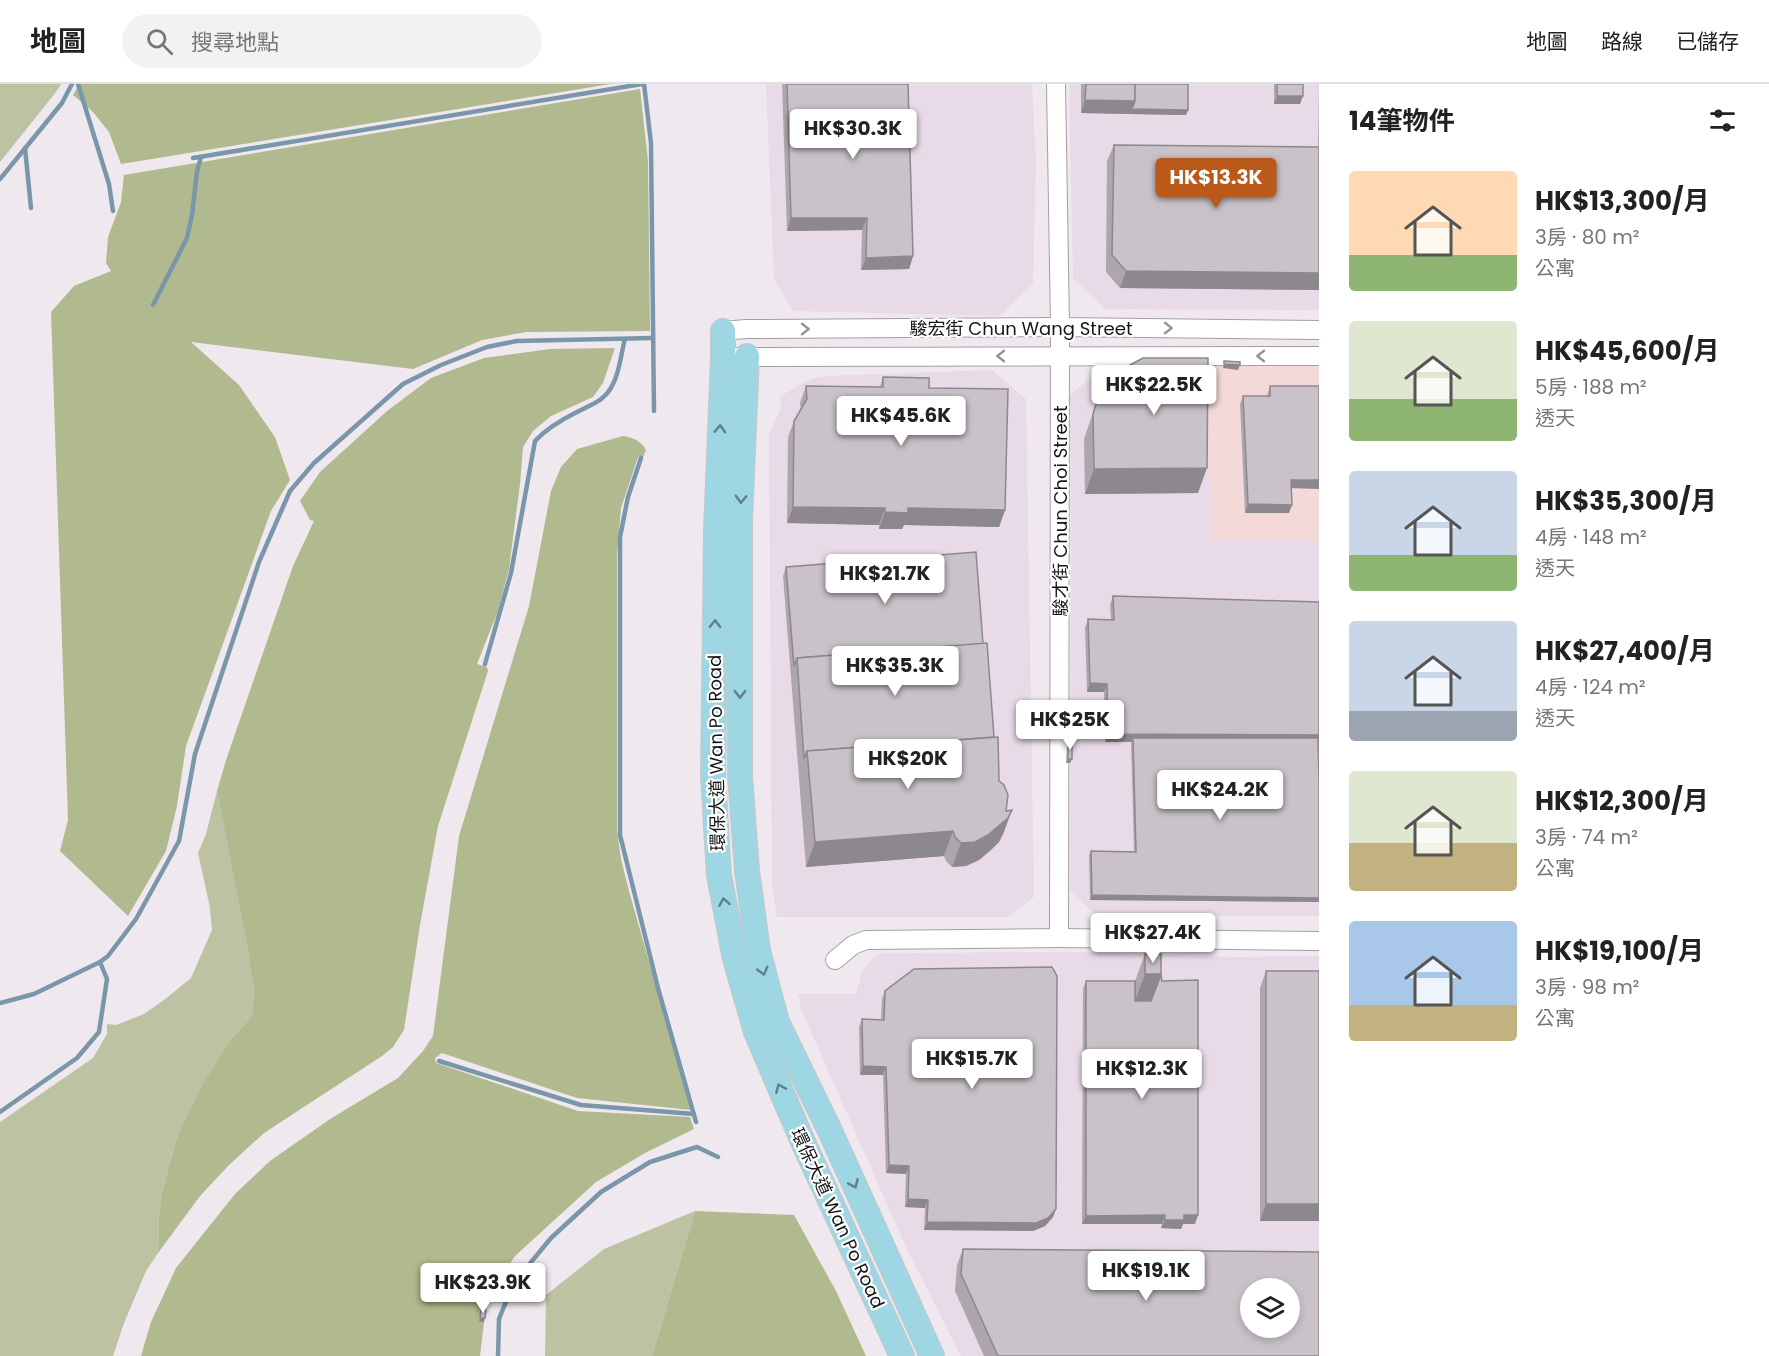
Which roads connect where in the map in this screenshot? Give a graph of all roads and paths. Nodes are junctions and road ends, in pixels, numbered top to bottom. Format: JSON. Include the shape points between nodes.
{"nodes":[{"id":1,"x":1056,"y":84,"type":"edge"},
{"id":2,"x":1060,"y":327,"type":"junction"},
{"id":3,"x":1319,"y":330,"type":"edge"},
{"id":4,"x":723,"y":331,"type":"joint"},
{"id":5,"x":1060,"y":355,"type":"junction"},
{"id":6,"x":1319,"y":356,"type":"edge"},
{"id":7,"x":735,"y":357,"type":"junction"},
{"id":8,"x":1059,"y":939,"type":"junction"},
{"id":9,"x":1319,"y":941,"type":"edge"},
{"id":10,"x":835,"y":960,"type":"dead end"},
{"id":11,"x":902,"y":1356,"type":"edge"},
{"id":12,"x":932,"y":1356,"type":"edge"}],
"edges":[{"from":1,"to":2,"type":"street","name":"駿才街 Chun Choi Street"},
{"from":2,"to":3,"type":"street","name":"駿宏街 Chun Wang Street","one_way":true},
{"from":4,"to":2,"type":"street","name":"駿宏街 Chun Wang Street","one_way":true},
{"from":2,"to":5,"type":"street","name":"駿才街 Chun Choi Street"},
{"from":4,"to":7,"type":"main road","name":"環保大道 Wan Po Road"},
{"from":6,"to":5,"type":"street","name":"駿宏街 Chun Wang Street","one_way":true},
{"from":5,"to":7,"type":"street","name":"駿宏街 Chun Wang Street","one_way":true},
{"from":5,"to":8,"type":"street","name":"駿才街 Chun Choi Street"},
{"from":11,"to":7,"type":"main road","name":"環保大道 Wan Po Road","one_way":true,"via":[[756,1032],[735,959],[719,875],[713,777],[716,531]]},
{"from":7,"to":12,"type":"main road","name":"環保大道 Wan Po Road","one_way":true,"via":[[740,520],[740,776],[758,950],[777,1022]]},
{"from":8,"to":9,"type":"street"},
{"from":8,"to":10,"type":"street","via":[[866,940]]}]}
